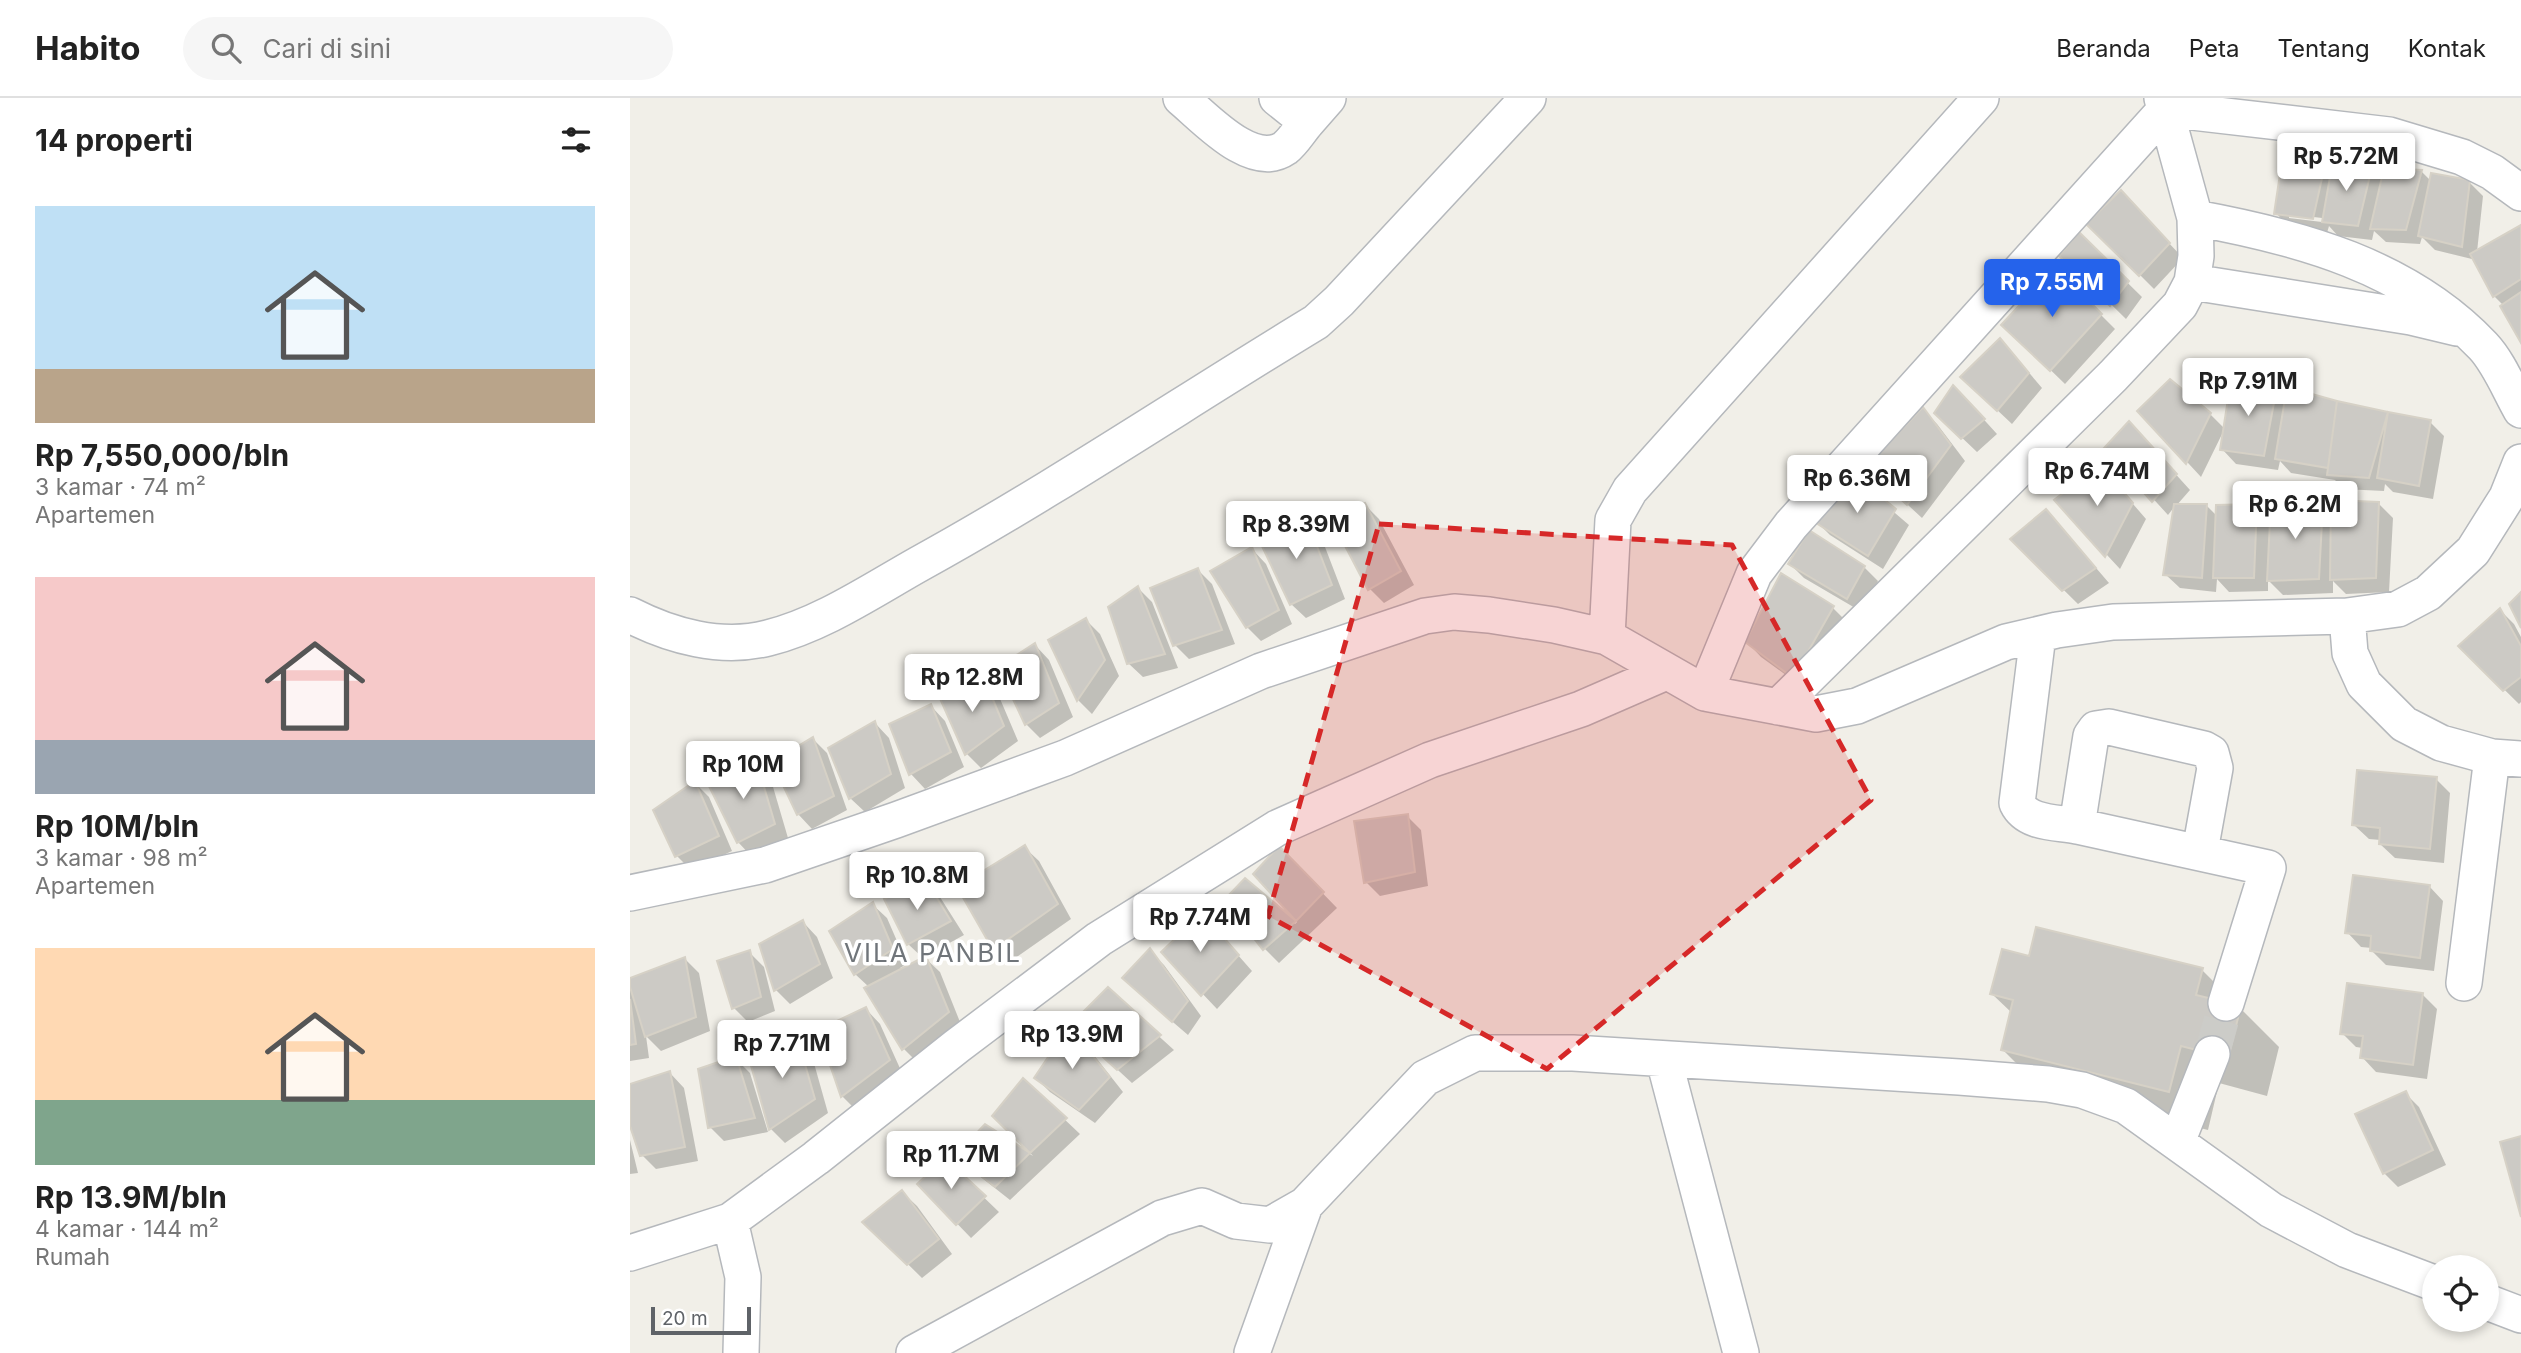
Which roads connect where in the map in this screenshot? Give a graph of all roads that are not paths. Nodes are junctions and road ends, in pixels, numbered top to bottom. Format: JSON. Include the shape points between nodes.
{"nodes":[{"id":1,"x":1181,"y":98,"type":"edge"},
{"id":2,"x":1277,"y":98,"type":"edge"},
{"id":3,"x":1528,"y":98,"type":"edge"},
{"id":4,"x":1981,"y":98,"type":"edge"},
{"id":5,"x":2164,"y":104,"type":"edge"},
{"id":6,"x":1317,"y":110,"type":"edge"},
{"id":7,"x":2521,"y":193,"type":"edge"},
{"id":8,"x":2195,"y":218,"type":"junction"},
{"id":9,"x":2192,"y":282,"type":"junction"},
{"id":10,"x":2465,"y":329,"type":"junction"},
{"id":11,"x":2521,"y":410,"type":"edge"},
{"id":12,"x":2521,"y":462,"type":"edge"},
{"id":13,"x":630,"y":615,"type":"edge"},
{"id":14,"x":2347,"y":616,"type":"junction"},
{"id":15,"x":2038,"y":635,"type":"junction"},
{"id":16,"x":1607,"y":638,"type":"junction"},
{"id":17,"x":1666,"y":672,"type":"junction"},
{"id":18,"x":1705,"y":693,"type":"junction"},
{"id":19,"x":1778,"y":707,"type":"junction"},
{"id":20,"x":2506,"y":758,"type":"edge"},
{"id":21,"x":2077,"y":826,"type":"junction"},
{"id":22,"x":2200,"y":851,"type":"junction"},
{"id":23,"x":630,"y":893,"type":"edge"},
{"id":24,"x":2464,"y":983,"type":"dead end"},
{"id":25,"x":2226,"y":1003,"type":"tunnel mouth"},
{"id":26,"x":2211,"y":1054,"type":"tunnel mouth"},
{"id":27,"x":1664,"y":1060,"type":"junction"},
{"id":28,"x":2176,"y":1142,"type":"junction"},
{"id":29,"x":1305,"y":1205,"type":"junction"},
{"id":30,"x":730,"y":1221,"type":"junction"},
{"id":31,"x":630,"y":1253,"type":"edge"},
{"id":32,"x":2422,"y":1278,"type":"edge"},
{"id":33,"x":2499,"y":1307,"type":"edge"},
{"id":34,"x":2521,"y":1315,"type":"edge"},
{"id":35,"x":741,"y":1353,"type":"edge"},
{"id":36,"x":914,"y":1353,"type":"edge"},
{"id":37,"x":1252,"y":1353,"type":"edge"},
{"id":38,"x":1741,"y":1353,"type":"edge"}],
"edges":[{"from":1,"to":6,"type":"street","via":[[1251,152],[1284,149]]},
{"from":2,"to":6,"type":"street"},
{"from":3,"to":13,"type":"street","via":[[1316,322],[958,543],[806,625],[766,639],[720,642],[686,637]]},
{"from":4,"to":16,"type":"street","via":[[1630,489],[1613,520]]},
{"from":5,"to":7,"type":"street","via":[[2389,135],[2462,157]]},
{"from":5,"to":8,"type":"street"},
{"from":5,"to":18,"type":"street","via":[[1791,525],[1754,574]]},
{"from":8,"to":9,"type":"street"},
{"from":8,"to":10,"type":"street","via":[[2294,239],[2349,258],[2438,304]]},
{"from":9,"to":10,"type":"street"},
{"from":9,"to":19,"type":"street","via":[[2180,305],[2113,376]]},
{"from":10,"to":11,"type":"street","via":[[2484,347]]},
{"from":12,"to":14,"type":"street","via":[[2507,497],[2473,551],[2428,593],[2398,609]]},
{"from":14,"to":15,"type":"street","via":[[2113,622]]},
{"from":14,"to":20,"type":"street","via":[[2350,653],[2364,684],[2404,724],[2441,743]]},
{"from":15,"to":19,"type":"street","via":[[2006,642],[1857,706],[1816,714]]},
{"from":15,"to":21,"type":"street","via":[[2017,803],[2031,818]]},
{"from":16,"to":17,"type":"street"},
{"from":16,"to":23,"type":"street","via":[[1489,615],[1454,612],[1425,616],[1261,671],[1065,758],[896,820],[765,865]]},
{"from":17,"to":18,"type":"street"},
{"from":17,"to":30,"type":"street","via":[[1581,709],[1430,760],[1277,828],[1099,939]]},
{"from":18,"to":19,"type":"street"},
{"from":20,"to":24,"type":"street"},
{"from":21,"to":22,"type":"street"},
{"from":21,"to":22,"type":"street","via":[[2091,736],[2096,729],[2109,727],[2211,753],[2215,768]]},
{"from":22,"to":25,"type":"street","via":[[2269,868]]},
{"from":26,"to":28,"type":"street"},
{"from":27,"to":28,"type":"street","via":[[2048,1084],[2082,1090],[2126,1107]]},
{"from":27,"to":29,"type":"street","via":[[1573,1053],[1475,1053],[1425,1078]]},
{"from":27,"to":38,"type":"street"},
{"from":28,"to":32,"type":"street","via":[[2270,1210],[2347,1250]]},
{"from":29,"to":36,"type":"street","via":[[1270,1225],[1236,1221],[1202,1206],[1162,1218]]},
{"from":29,"to":37,"type":"street"},
{"from":30,"to":31,"type":"street"},
{"from":30,"to":35,"type":"street","via":[[743,1278]]},
{"from":33,"to":34,"type":"street"}]}
